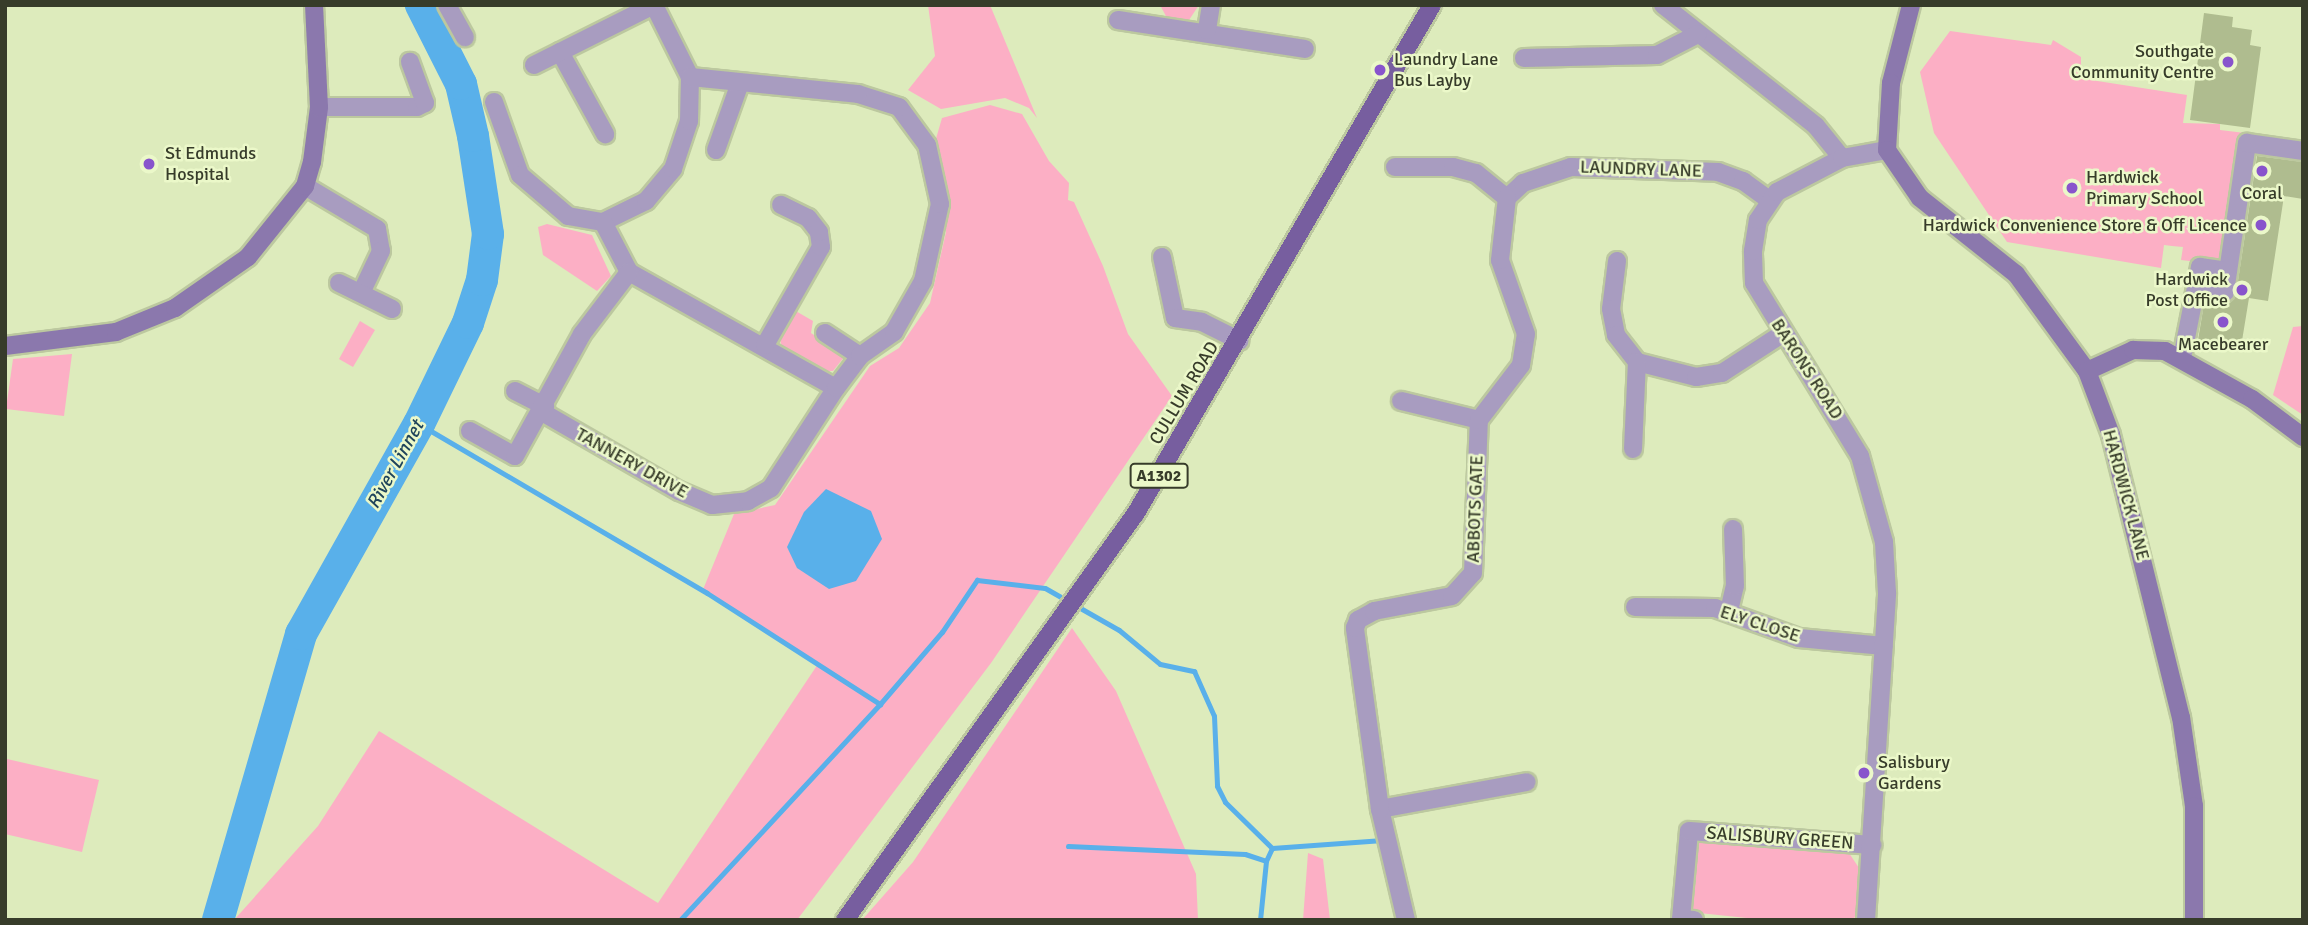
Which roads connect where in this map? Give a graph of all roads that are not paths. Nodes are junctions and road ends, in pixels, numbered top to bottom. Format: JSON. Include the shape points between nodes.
{"nodes":[{"id":1,"x":314,"y":5,"type":"edge"},
{"id":2,"x":447,"y":5,"type":"edge"},
{"id":3,"x":654,"y":5,"type":"edge"},
{"id":4,"x":1211,"y":5,"type":"edge"},
{"id":5,"x":1433,"y":5,"type":"edge"},
{"id":6,"x":1662,"y":5,"type":"edge"},
{"id":7,"x":1911,"y":5,"type":"edge"},
{"id":8,"x":1118,"y":20,"type":"dead end"},
{"id":9,"x":1207,"y":30,"type":"junction"},
{"id":10,"x":1698,"y":34,"type":"junction"},
{"id":11,"x":465,"y":37,"type":"dead end"},
{"id":12,"x":1305,"y":49,"type":"dead end"},
{"id":13,"x":560,"y":52,"type":"junction"},
{"id":14,"x":1524,"y":58,"type":"dead end"},
{"id":15,"x":410,"y":62,"type":"dead end"},
{"id":16,"x":534,"y":65,"type":"dead end"},
{"id":17,"x":690,"y":77,"type":"junction"},
{"id":18,"x":740,"y":83,"type":"junction"},
{"id":19,"x":494,"y":102,"type":"dead end"},
{"id":20,"x":319,"y":107,"type":"junction"},
{"id":21,"x":606,"y":134,"type":"dead end"},
{"id":22,"x":716,"y":150,"type":"dead end"},
{"id":23,"x":1887,"y":150,"type":"junction"},
{"id":24,"x":2303,"y":151,"type":"edge"},
{"id":25,"x":1842,"y":158,"type":"junction"},
{"id":26,"x":1395,"y":167,"type":"dead end"},
{"id":27,"x":304,"y":186,"type":"junction"},
{"id":28,"x":1507,"y":198,"type":"junction"},
{"id":29,"x":1769,"y":200,"type":"junction"},
{"id":30,"x":780,"y":205,"type":"dead end"},
{"id":31,"x":603,"y":222,"type":"junction"},
{"id":32,"x":1161,"y":257,"type":"dead end"},
{"id":33,"x":1616,"y":261,"type":"dead end"},
{"id":34,"x":629,"y":272,"type":"junction"},
{"id":35,"x":339,"y":283,"type":"dead end"},
{"id":36,"x":362,"y":292,"type":"junction"},
{"id":37,"x":392,"y":309,"type":"dead end"},
{"id":38,"x":825,"y":333,"type":"dead end"},
{"id":39,"x":1782,"y":334,"type":"junction"},
{"id":40,"x":1240,"y":341,"type":"junction"},
{"id":41,"x":765,"y":345,"type":"junction"},
{"id":42,"x":5,"y":346,"type":"edge"},
{"id":43,"x":860,"y":356,"type":"junction"},
{"id":44,"x":2182,"y":358,"type":"junction"},
{"id":45,"x":1637,"y":362,"type":"junction"},
{"id":46,"x":2087,"y":371,"type":"junction"},
{"id":47,"x":836,"y":388,"type":"junction"},
{"id":48,"x":515,"y":391,"type":"dead end"},
{"id":49,"x":1401,"y":401,"type":"dead end"},
{"id":50,"x":543,"y":409,"type":"junction"},
{"id":51,"x":1479,"y":420,"type":"junction"},
{"id":52,"x":470,"y":431,"type":"dead end"},
{"id":53,"x":2303,"y":437,"type":"edge"},
{"id":54,"x":1633,"y":449,"type":"dead end"},
{"id":55,"x":1733,"y":529,"type":"dead end"},
{"id":56,"x":1635,"y":607,"type":"dead end"},
{"id":57,"x":1729,"y":611,"type":"junction"},
{"id":58,"x":1884,"y":646,"type":"junction"},
{"id":59,"x":1527,"y":782,"type":"dead end"},
{"id":60,"x":1380,"y":809,"type":"junction"},
{"id":61,"x":1872,"y":845,"type":"junction"},
{"id":62,"x":1685,"y":919,"type":"edge"},
{"id":63,"x":845,"y":920,"type":"edge"},
{"id":64,"x":1406,"y":920,"type":"edge"},
{"id":65,"x":1866,"y":920,"type":"edge"},
{"id":66,"x":2194,"y":920,"type":"edge"}],
"edges":[{"from":1,"to":20,"type":"street"},
{"from":2,"to":11,"type":"street"},
{"from":3,"to":13,"type":"street"},
{"from":3,"to":17,"type":"street"},
{"from":4,"to":9,"type":"street"},
{"from":5,"to":40,"type":"main road","name":"CULLUM ROAD","number":"A1302"},
{"from":6,"to":10,"type":"street"},
{"from":7,"to":23,"type":"street","via":[[1891,83]]},
{"from":8,"to":9,"type":"street"},
{"from":9,"to":12,"type":"street"},
{"from":10,"to":14,"type":"street","via":[[1657,55]]},
{"from":10,"to":25,"type":"street","via":[[1816,126]]},
{"from":13,"to":16,"type":"street"},
{"from":13,"to":21,"type":"street"},
{"from":15,"to":20,"type":"street","via":[[425,103],[393,111]]},
{"from":17,"to":18,"type":"street","name":"TANNERY DRIVE"},
{"from":17,"to":31,"type":"street","via":[[689,121],[673,169],[646,201]]},
{"from":18,"to":22,"type":"street"},
{"from":18,"to":43,"type":"street","name":"TANNERY DRIVE","via":[[881,98],[899,107],[928,145],[940,204],[923,281],[894,332]]},
{"from":19,"to":31,"type":"street","via":[[520,175],[568,216]]},
{"from":20,"to":27,"type":"street"},
{"from":23,"to":25,"type":"street"},
{"from":23,"to":46,"type":"street","name":"HARDWICK LANE","via":[[1920,198],[2016,274]]},
{"from":24,"to":44,"type":"street","via":[[2247,143],[2225,292],[2197,289]]},
{"from":25,"to":29,"type":"street"},
{"from":26,"to":28,"type":"street","via":[[1453,167],[1476,173]]},
{"from":27,"to":36,"type":"street","via":[[377,229],[381,251]]},
{"from":27,"to":42,"type":"street","via":[[248,257],[175,308],[116,332]]},
{"from":28,"to":29,"type":"street","name":"LAUNDRY LANE","via":[[1523,183],[1571,167],[1717,172],[1744,181]]},
{"from":28,"to":51,"type":"street","via":[[1500,260],[1525,322],[1524,354],[1513,379]]},
{"from":29,"to":39,"type":"street","name":"BARONS ROAD","via":[[1758,220],[1754,283]]},
{"from":30,"to":41,"type":"street","via":[[808,218],[819,232],[821,247]]},
{"from":31,"to":34,"type":"street"},
{"from":32,"to":40,"type":"street","via":[[1175,318],[1202,322]]},
{"from":33,"to":45,"type":"street","via":[[1611,309],[1616,335]]},
{"from":34,"to":41,"type":"street"},
{"from":34,"to":50,"type":"street","via":[[582,334]]},
{"from":35,"to":36,"type":"street"},
{"from":36,"to":37,"type":"street"},
{"from":38,"to":43,"type":"street"},
{"from":39,"to":45,"type":"street","via":[[1722,373],[1696,377]]},
{"from":39,"to":58,"type":"street","name":"BARONS ROAD","via":[[1839,416],[1875,501],[1884,542]]},
{"from":40,"to":63,"type":"main road","name":"CULLUM ROAD","number":"A1302","via":[[1077,603]]},
{"from":41,"to":47,"type":"street"},
{"from":43,"to":47,"type":"street","name":"TANNERY DRIVE"},
{"from":44,"to":46,"type":"street","via":[[2149,348],[2133,350]]},
{"from":44,"to":53,"type":"street"},
{"from":45,"to":54,"type":"street"},
{"from":46,"to":66,"type":"street","name":"HARDWICK LANE","via":[[2111,435],[2181,717],[2194,806]]},
{"from":47,"to":50,"type":"street","name":"TANNERY DRIVE","via":[[771,488],[748,501],[712,505]]},
{"from":48,"to":50,"type":"street","name":"TANNERY DRIVE"},
{"from":49,"to":51,"type":"street"},
{"from":50,"to":52,"type":"street","via":[[515,456]]},
{"from":51,"to":60,"type":"street","name":"ABBOTS GATE","via":[[1468,583],[1452,596],[1366,614],[1355,628]]},
{"from":55,"to":57,"type":"street","via":[[1735,586]]},
{"from":56,"to":57,"type":"street","name":"ELY CLOSE"},
{"from":57,"to":58,"type":"street","name":"ELY CLOSE","via":[[1799,638]]},
{"from":58,"to":61,"type":"street","name":"BARONS ROAD"},
{"from":59,"to":60,"type":"street"},
{"from":60,"to":64,"type":"street","name":"ABBOTS GATE"},
{"from":61,"to":62,"type":"street","name":"SALISBURY GREEN","via":[[1689,822]]},
{"from":61,"to":65,"type":"street","name":"BARONS ROAD"}]}
